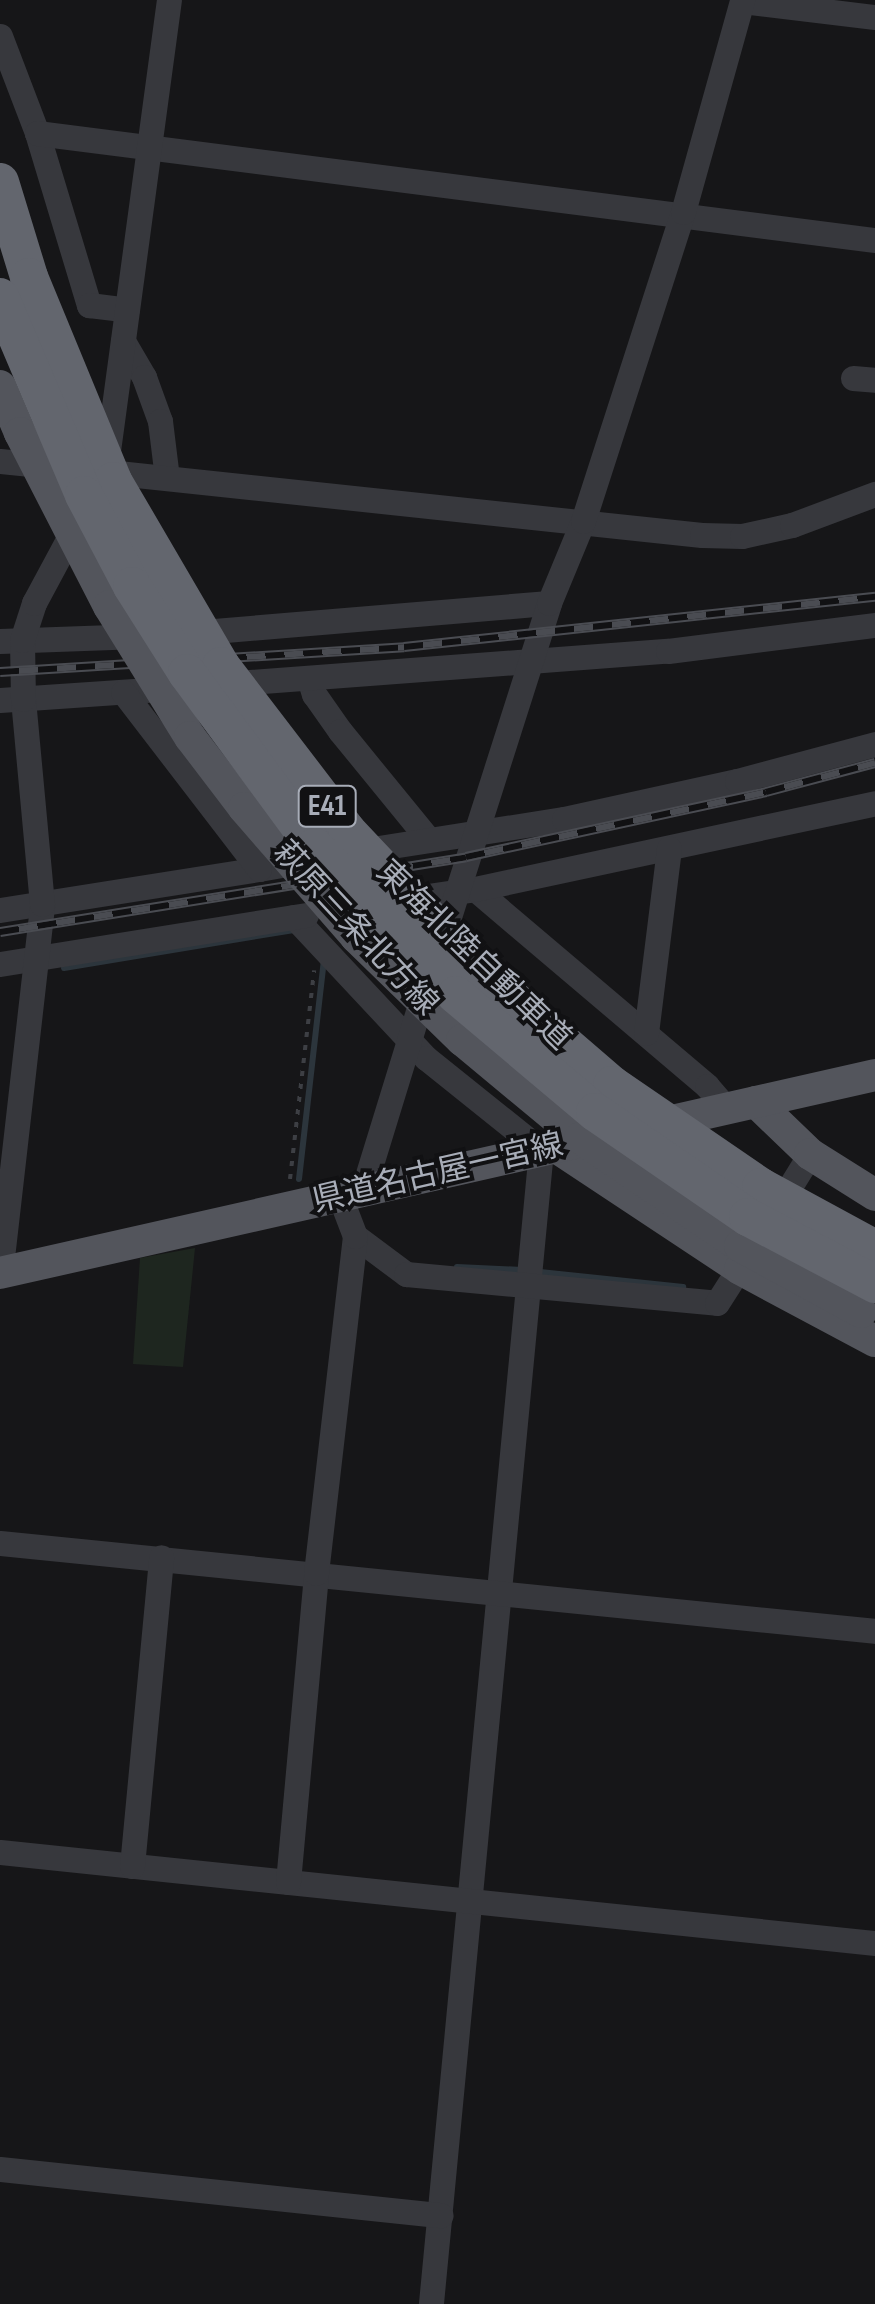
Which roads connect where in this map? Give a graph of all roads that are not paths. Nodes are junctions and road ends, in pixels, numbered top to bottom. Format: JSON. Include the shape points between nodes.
{"nodes":[{"id":1,"x":169,"y":0,"type":"edge"},
{"id":2,"x":742,"y":0,"type":"edge"},
{"id":3,"x":875,"y":16,"type":"edge"},
{"id":4,"x":0,"y":36,"type":"edge"},
{"id":5,"x":38,"y":133,"type":"junction"},
{"id":6,"x":149,"y":145,"type":"junction"},
{"id":7,"x":0,"y":182,"type":"edge"},
{"id":8,"x":684,"y":212,"type":"junction"},
{"id":9,"x":875,"y":240,"type":"edge"},
{"id":10,"x":0,"y":297,"type":"edge"},
{"id":11,"x":127,"y":310,"type":"junction"},
{"id":12,"x":122,"y":341,"type":"junction"},
{"id":13,"x":0,"y":386,"type":"edge"},
{"id":14,"x":5,"y":453,"type":"edge"},
{"id":15,"x":105,"y":472,"type":"junction"},
{"id":16,"x":167,"y":478,"type":"junction"},
{"id":17,"x":875,"y":494,"type":"edge"},
{"id":18,"x":583,"y":521,"type":"junction"},
{"id":19,"x":550,"y":603,"type":"junction"},
{"id":20,"x":875,"y":625,"type":"edge"},
{"id":21,"x":11,"y":641,"type":"edge"},
{"id":22,"x":532,"y":662,"type":"junction"},
{"id":23,"x":309,"y":678,"type":"junction"},
{"id":24,"x":123,"y":692,"type":"junction"},
{"id":25,"x":11,"y":699,"type":"edge"},
{"id":26,"x":875,"y":744,"type":"edge"},
{"id":27,"x":875,"y":803,"type":"edge"},
{"id":28,"x":476,"y":834,"type":"junction"},
{"id":29,"x":428,"y":839,"type":"junction"},
{"id":30,"x":670,"y":848,"type":"junction"},
{"id":31,"x":259,"y":869,"type":"junction"},
{"id":32,"x":467,"y":891,"type":"junction"},
{"id":33,"x":42,"y":904,"type":"junction"},
{"id":34,"x":0,"y":910,"type":"edge"},
{"id":35,"x":294,"y":917,"type":"junction"},
{"id":36,"x":38,"y":958,"type":"junction"},
{"id":37,"x":0,"y":964,"type":"edge"},
{"id":38,"x":646,"y":1033,"type":"junction"},
{"id":39,"x":407,"y":1038,"type":"junction"},
{"id":40,"x":875,"y":1075,"type":"edge"},
{"id":41,"x":742,"y":1106,"type":"junction"},
{"id":42,"x":549,"y":1149,"type":"junction"},
{"id":43,"x":810,"y":1154,"type":"junction"},
{"id":44,"x":351,"y":1194,"type":"junction"},
{"id":45,"x":875,"y":1195,"type":"edge"},
{"id":46,"x":356,"y":1236,"type":"junction"},
{"id":47,"x":875,"y":1249,"type":"edge"},
{"id":48,"x":740,"y":1268,"type":"junction"},
{"id":49,"x":0,"y":1273,"type":"edge"},
{"id":50,"x":530,"y":1284,"type":"junction"},
{"id":51,"x":871,"y":1314,"type":"edge"},
{"id":52,"x":0,"y":1544,"type":"edge"},
{"id":53,"x":161,"y":1558,"type":"junction"},
{"id":54,"x":316,"y":1573,"type":"junction"},
{"id":55,"x":497,"y":1590,"type":"junction"},
{"id":56,"x":875,"y":1632,"type":"edge"},
{"id":57,"x":0,"y":1852,"type":"edge"},
{"id":58,"x":132,"y":1866,"type":"junction"},
{"id":59,"x":288,"y":1882,"type":"junction"},
{"id":60,"x":473,"y":1901,"type":"junction"},
{"id":61,"x":875,"y":1943,"type":"edge"},
{"id":62,"x":0,"y":2169,"type":"edge"},
{"id":63,"x":441,"y":2215,"type":"junction"},
{"id":64,"x":431,"y":2304,"type":"edge"}],
"edges":[{"from":1,"to":6,"type":"street"},
{"from":2,"to":3,"type":"street"},
{"from":2,"to":8,"type":"street"},
{"from":4,"to":5,"type":"street"},
{"from":5,"to":6,"type":"street"},
{"from":5,"to":11,"type":"street","via":[[89,306]]},
{"from":6,"to":8,"type":"street"},
{"from":6,"to":11,"type":"street"},
{"from":7,"to":47,"type":"highway","name":"東海北陸自動車道","number":"E41","bridge":true,"via":[[42,312],[114,481],[222,666],[347,831],[475,967],[612,1085],[762,1187]]},
{"from":8,"to":9,"type":"street"},
{"from":8,"to":18,"type":"street"},
{"from":10,"to":51,"type":"highway","name":"東海北陸自動車道","number":"E41","bridge":true,"via":[[84,495],[132,586],[315,847],[456,995],[594,1112],[748,1217]]},
{"from":11,"to":12,"type":"street"},
{"from":12,"to":15,"type":"street"},
{"from":12,"to":16,"type":"street","via":[[160,421]]},
{"from":13,"to":14,"type":"main road","name":"萩原三条北方線"},
{"from":14,"to":15,"type":"street"},
{"from":14,"to":51,"type":"main road","name":"萩原三条北方線","bridge":true,"via":[[190,737],[356,936],[462,1040],[580,1138],[740,1246]]},
{"from":15,"to":16,"type":"street"},
{"from":15,"to":21,"type":"street"},
{"from":16,"to":18,"type":"street"},
{"from":17,"to":18,"type":"street","via":[[742,536]]},
{"from":18,"to":19,"type":"street"},
{"from":19,"to":21,"type":"street","via":[[249,630]]},
{"from":19,"to":22,"type":"street"},
{"from":20,"to":22,"type":"street"},
{"from":21,"to":25,"type":"street"},
{"from":22,"to":23,"type":"street"},
{"from":22,"to":28,"type":"street"},
{"from":23,"to":24,"type":"street"},
{"from":23,"to":29,"type":"street","via":[[340,731]]},
{"from":24,"to":25,"type":"street"},
{"from":24,"to":31,"type":"street"},
{"from":25,"to":33,"type":"street"},
{"from":26,"to":28,"type":"street","via":[[736,781]]},
{"from":27,"to":30,"type":"street"},
{"from":28,"to":29,"type":"street"},
{"from":28,"to":32,"type":"street"},
{"from":29,"to":31,"type":"street"},
{"from":30,"to":32,"type":"street"},
{"from":30,"to":38,"type":"street"},
{"from":31,"to":33,"type":"street"},
{"from":32,"to":35,"type":"street"},
{"from":32,"to":38,"type":"street"},
{"from":32,"to":39,"type":"street"},
{"from":33,"to":34,"type":"street"},
{"from":33,"to":36,"type":"street"},
{"from":35,"to":36,"type":"street","via":[[231,937],[142,952]]},
{"from":35,"to":39,"type":"street"},
{"from":36,"to":37,"type":"street"},
{"from":36,"to":49,"type":"street"},
{"from":38,"to":41,"type":"street"},
{"from":39,"to":42,"type":"street","via":[[460,1090]]},
{"from":39,"to":44,"type":"street"},
{"from":40,"to":41,"type":"main road","name":"県道名古屋一宮線"},
{"from":41,"to":42,"type":"main road","name":"県道名古屋一宮線"},
{"from":41,"to":43,"type":"main road"},
{"from":42,"to":44,"type":"main road","name":"県道名古屋一宮線"},
{"from":42,"to":48,"type":"main road"},
{"from":42,"to":50,"type":"street"},
{"from":43,"to":45,"type":"main road"},
{"from":43,"to":48,"type":"street"},
{"from":44,"to":46,"type":"street"},
{"from":44,"to":49,"type":"main road","name":"県道名古屋一宮線"},
{"from":46,"to":50,"type":"street","via":[[406,1274]]},
{"from":46,"to":54,"type":"street"},
{"from":48,"to":50,"type":"street","via":[[716,1304]]},
{"from":48,"to":51,"type":"main road"},
{"from":50,"to":55,"type":"street"},
{"from":52,"to":53,"type":"street"},
{"from":53,"to":54,"type":"street"},
{"from":53,"to":58,"type":"street"},
{"from":54,"to":55,"type":"street"},
{"from":54,"to":59,"type":"street"},
{"from":55,"to":56,"type":"street"},
{"from":55,"to":60,"type":"street"},
{"from":57,"to":58,"type":"street"},
{"from":58,"to":59,"type":"street"},
{"from":59,"to":60,"type":"street"},
{"from":60,"to":61,"type":"street"},
{"from":60,"to":63,"type":"street"},
{"from":62,"to":63,"type":"street"},
{"from":63,"to":64,"type":"street"}]}
